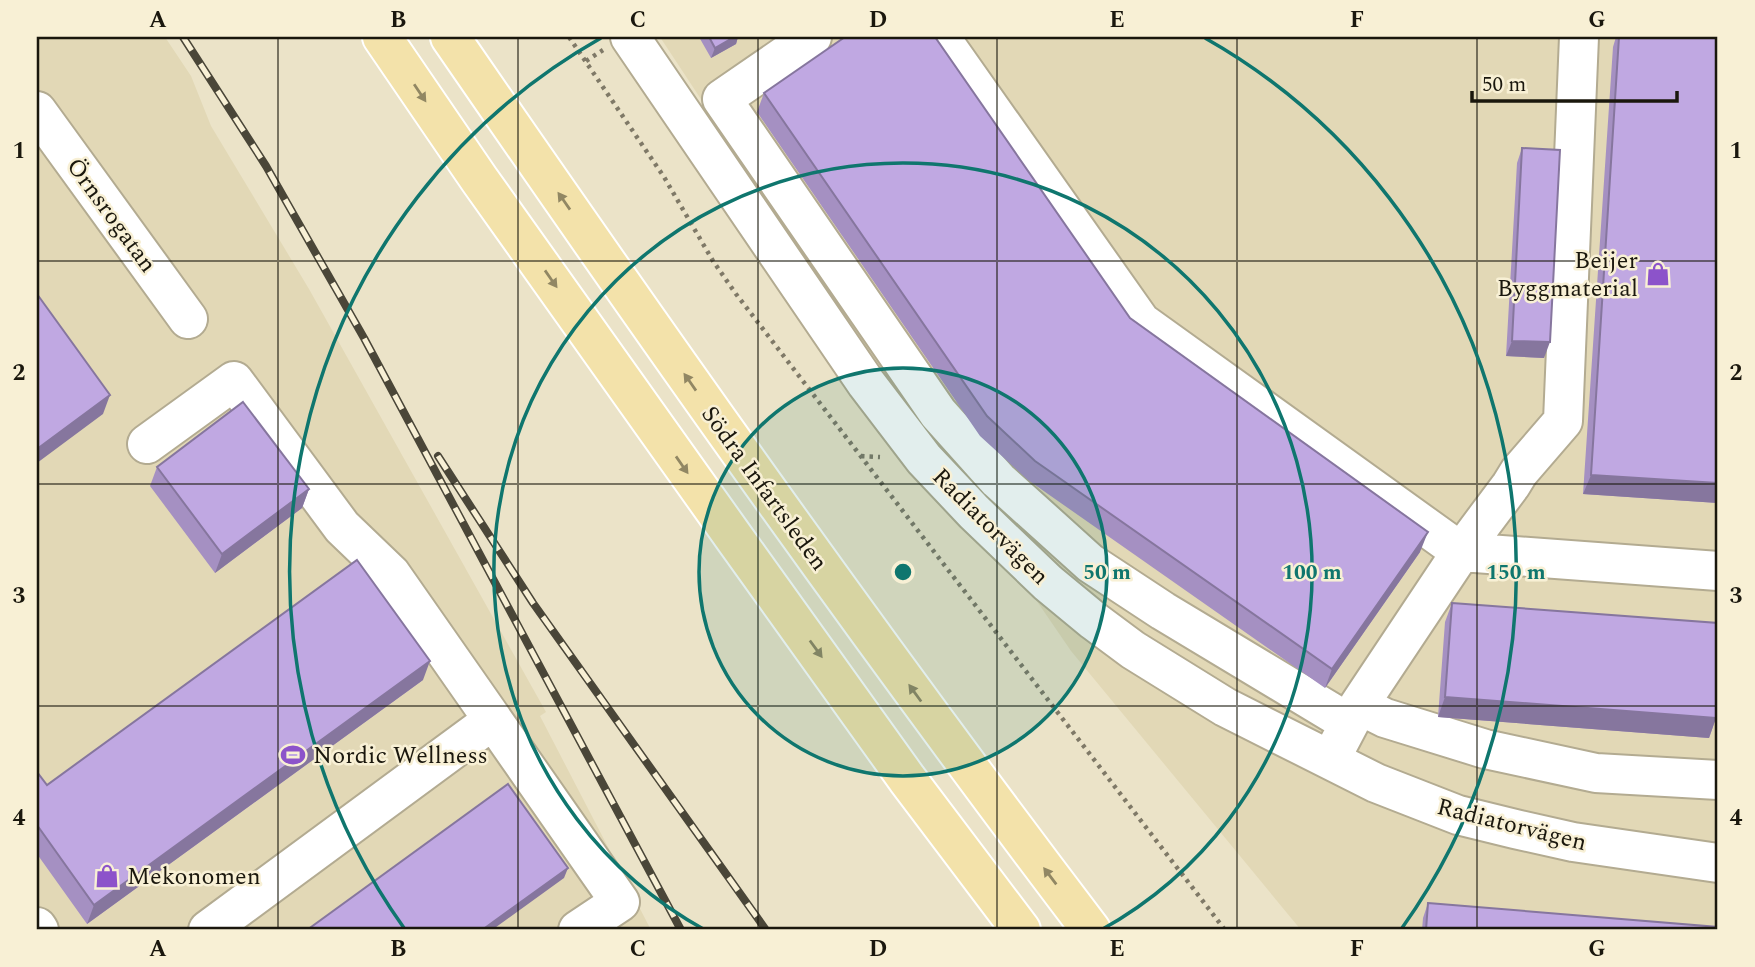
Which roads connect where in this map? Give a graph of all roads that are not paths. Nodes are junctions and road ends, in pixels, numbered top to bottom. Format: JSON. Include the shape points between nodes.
{"nodes":[{"id":1,"x":382,"y":37,"type":"edge"},
{"id":2,"x":812,"y":37,"type":"edge"},
{"id":3,"x":940,"y":37,"type":"edge"},
{"id":4,"x":1579,"y":37,"type":"edge"},
{"id":5,"x":453,"y":38,"type":"edge"},
{"id":6,"x":618,"y":43,"type":"edge"},
{"id":7,"x":37,"y":111,"type":"edge"},
{"id":8,"x":188,"y":319,"type":"dead end"},
{"id":9,"x":147,"y":444,"type":"dead end"},
{"id":10,"x":1461,"y":552,"type":"junction"},
{"id":11,"x":1718,"y":571,"type":"edge"},
{"id":12,"x":1354,"y":714,"type":"junction"},
{"id":13,"x":493,"y":720,"type":"junction"},
{"id":14,"x":1330,"y":761,"type":"junction"},
{"id":15,"x":1718,"y":780,"type":"edge"},
{"id":16,"x":1718,"y":863,"type":"edge"},
{"id":17,"x":208,"y":930,"type":"edge"},
{"id":18,"x":578,"y":930,"type":"edge"},
{"id":19,"x":1021,"y":930,"type":"edge"},
{"id":20,"x":1091,"y":930,"type":"edge"}],
"edges":[{"from":1,"to":19,"type":"main road","one_way":true,"via":[[907,779]]},
{"from":2,"to":12,"type":"street","via":[[722,99],[938,413],[998,480],[1090,563],[1163,611]]},
{"from":3,"to":10,"type":"street","via":[[1141,322]]},
{"from":4,"to":10,"type":"street","via":[[1563,421],[1518,472]]},
{"from":20,"to":5,"type":"main road","name":"Södra Infartsleden","one_way":true,"via":[[972,774],[718,422]]},
{"from":6,"to":14,"type":"street","name":"Radiatorvägen","via":[[866,383],[924,458],[974,512],[1048,583],[1133,650],[1225,707]]},
{"from":7,"to":8,"type":"street","name":"Örnsrogatan"},
{"from":9,"to":13,"type":"street","via":[[234,380],[342,527],[391,574]]},
{"from":10,"to":11,"type":"street"},
{"from":10,"to":12,"type":"street"},
{"from":12,"to":14,"type":"street"},
{"from":12,"to":15,"type":"street","via":[[1596,773]]},
{"from":13,"to":17,"type":"street"},
{"from":13,"to":18,"type":"street","via":[[620,902]]},
{"from":14,"to":16,"type":"street","name":"Radiatorvägen","via":[[1458,815],[1573,842]]}]}
